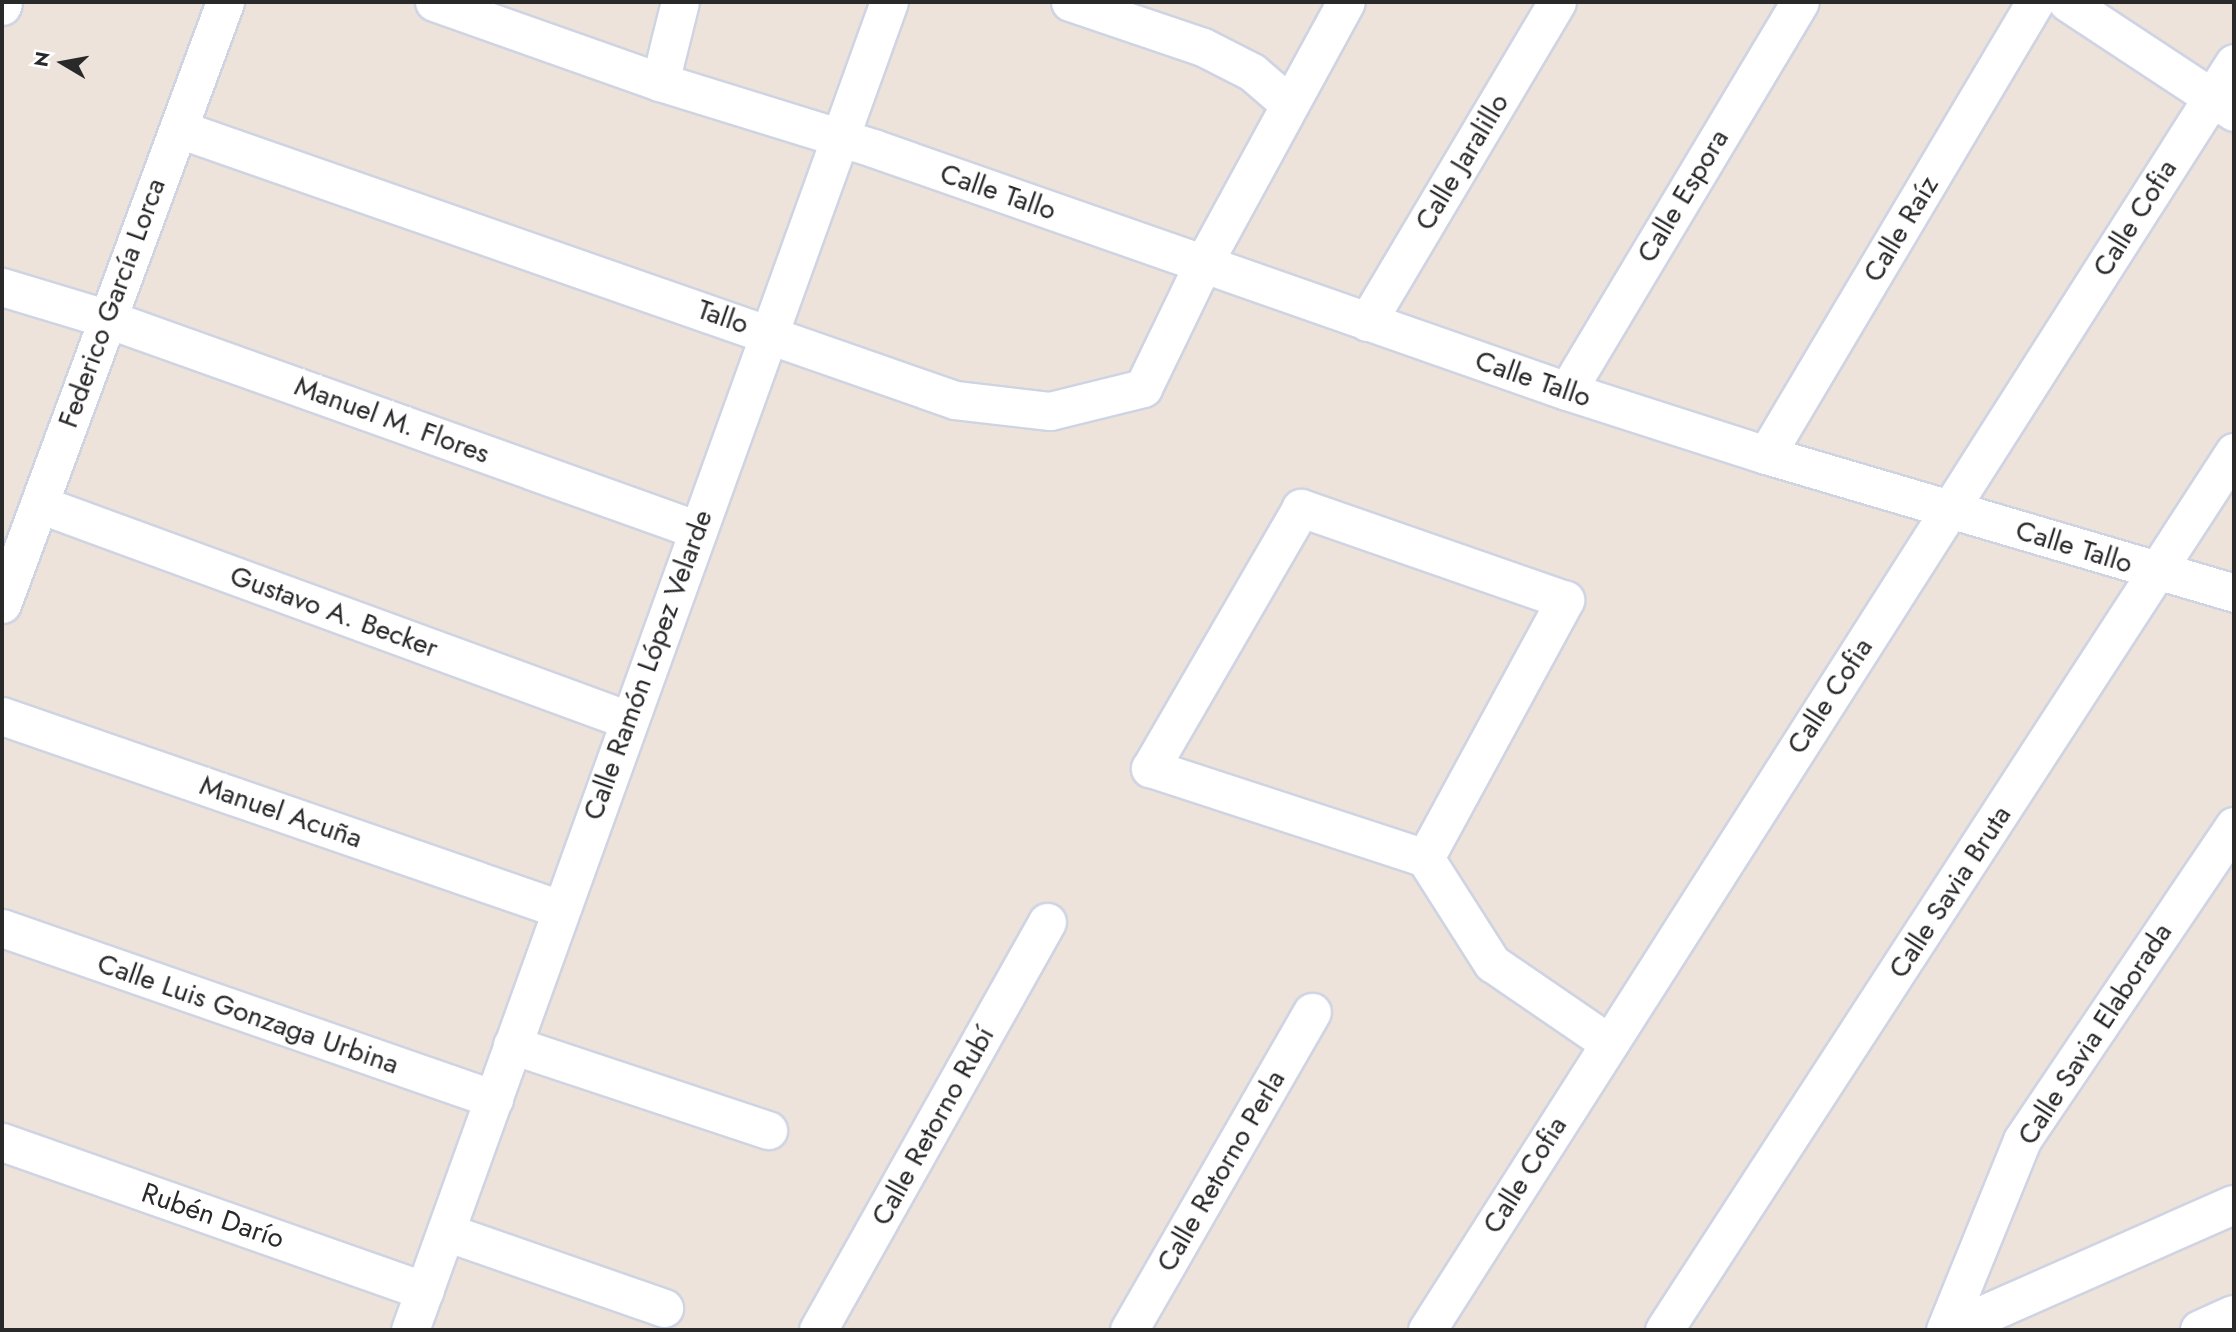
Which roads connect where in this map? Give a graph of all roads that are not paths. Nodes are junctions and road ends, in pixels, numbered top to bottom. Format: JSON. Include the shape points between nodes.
{"nodes":[{"id":1,"x":225,"y":2,"type":"edge"},
{"id":2,"x":434,"y":2,"type":"edge"},
{"id":3,"x":680,"y":2,"type":"edge"},
{"id":4,"x":890,"y":2,"type":"edge"},
{"id":5,"x":1070,"y":2,"type":"edge"},
{"id":6,"x":1346,"y":2,"type":"edge"},
{"id":7,"x":1557,"y":2,"type":"edge"},
{"id":8,"x":1800,"y":2,"type":"edge"},
{"id":9,"x":2035,"y":2,"type":"edge"},
{"id":10,"x":2067,"y":2,"type":"edge"},
{"id":11,"x":2234,"y":63,"type":"edge"},
{"id":12,"x":660,"y":82,"type":"junction"},
{"id":13,"x":1290,"y":104,"type":"junction"},
{"id":14,"x":2223,"y":104,"type":"edge"},
{"id":15,"x":180,"y":129,"type":"junction"},
{"id":16,"x":839,"y":141,"type":"junction"},
{"id":17,"x":1203,"y":264,"type":"junction"},
{"id":18,"x":2,"y":287,"type":"edge"},
{"id":19,"x":96,"y":315,"type":"junction"},
{"id":20,"x":1367,"y":322,"type":"junction"},
{"id":21,"x":770,"y":333,"type":"junction"},
{"id":22,"x":1567,"y":391,"type":"junction"},
{"id":23,"x":2234,"y":452,"type":"edge"},
{"id":24,"x":1766,"y":456,"type":"junction"},
{"id":25,"x":39,"y":504,"type":"junction"},
{"id":26,"x":1949,"y":510,"type":"junction"},
{"id":27,"x":698,"y":530,"type":"junction"},
{"id":28,"x":2158,"y":572,"type":"junction"},
{"id":29,"x":2234,"y":593,"type":"edge"},
{"id":30,"x":2,"y":604,"type":"edge"},
{"id":31,"x":2,"y":716,"type":"edge"},
{"id":32,"x":628,"y":720,"type":"junction"},
{"id":33,"x":2234,"y":826,"type":"edge"},
{"id":34,"x":1425,"y":858,"type":"junction"},
{"id":35,"x":560,"y":909,"type":"junction"},
{"id":36,"x":1047,"y":922,"type":"dead end"},
{"id":37,"x":2,"y":928,"type":"edge"},
{"id":38,"x":1312,"y":1012,"type":"dead end"},
{"id":39,"x":1609,"y":1043,"type":"junction"},
{"id":40,"x":512,"y":1045,"type":"junction"},
{"id":41,"x":494,"y":1099,"type":"junction"},
{"id":42,"x":768,"y":1130,"type":"dead end"},
{"id":43,"x":2,"y":1142,"type":"edge"},
{"id":44,"x":2234,"y":1205,"type":"edge"},
{"id":45,"x":446,"y":1232,"type":"junction"},
{"id":46,"x":424,"y":1291,"type":"junction"},
{"id":47,"x":664,"y":1308,"type":"dead end"},
{"id":48,"x":2234,"y":1315,"type":"edge"},
{"id":49,"x":410,"y":1330,"type":"edge"},
{"id":50,"x":818,"y":1330,"type":"edge"},
{"id":51,"x":1129,"y":1330,"type":"edge"},
{"id":52,"x":1427,"y":1330,"type":"edge"},
{"id":53,"x":1664,"y":1330,"type":"edge"},
{"id":54,"x":1945,"y":1330,"type":"edge"},
{"id":55,"x":1950,"y":1330,"type":"edge"},
{"id":56,"x":2200,"y":1330,"type":"edge"}],
"edges":[{"from":1,"to":15,"type":"street","name":"Federico García Lorca"},
{"from":2,"to":12,"type":"street"},
{"from":3,"to":12,"type":"street"},
{"from":4,"to":16,"type":"street","name":"Calle Ramón López Velarde"},
{"from":5,"to":13,"type":"street","via":[[1203,47],[1252,72]]},
{"from":6,"to":13,"type":"street"},
{"from":7,"to":20,"type":"street","name":"Calle Jaralillo"},
{"from":8,"to":22,"type":"street","name":"Calle Espora"},
{"from":9,"to":24,"type":"street","name":"Calle Raíz"},
{"from":10,"to":14,"type":"street"},
{"from":11,"to":14,"type":"street","name":"Calle Cofia"},
{"from":12,"to":16,"type":"street"},
{"from":13,"to":17,"type":"street"},
{"from":14,"to":26,"type":"street","name":"Calle Cofia"},
{"from":15,"to":19,"type":"street","name":"Federico García Lorca"},
{"from":15,"to":21,"type":"street","name":"Tallo"},
{"from":16,"to":17,"type":"street","name":"Calle Tallo","via":[[873,148]]},
{"from":16,"to":21,"type":"street","name":"Calle Ramón López Velarde"},
{"from":17,"to":20,"type":"street","name":"Calle Tallo"},
{"from":17,"to":21,"type":"street","name":"Tallo","via":[[1143,388],[1050,411],[955,400]]},
{"from":18,"to":19,"type":"street","name":"Manuel M. Flores"},
{"from":19,"to":25,"type":"street","name":"Federico García Lorca"},
{"from":19,"to":27,"type":"street","name":"Manuel M. Flores"},
{"from":20,"to":22,"type":"street","name":"Calle Tallo"},
{"from":21,"to":27,"type":"street","name":"Calle Ramón López Velarde"},
{"from":22,"to":24,"type":"street","name":"Calle Tallo"},
{"from":23,"to":28,"type":"street","name":"Calle Savia Bruta"},
{"from":24,"to":26,"type":"street","name":"Calle Tallo"},
{"from":25,"to":30,"type":"street","name":"Federico García Lorca"},
{"from":25,"to":32,"type":"street","name":"Gustavo A. Becker"},
{"from":26,"to":28,"type":"street","name":"Calle Tallo"},
{"from":26,"to":39,"type":"street","name":"Calle Cofia"},
{"from":27,"to":32,"type":"street","name":"Calle Ramón López Velarde"},
{"from":28,"to":29,"type":"street","name":"Calle Tallo"},
{"from":28,"to":53,"type":"street","name":"Calle Savia Bruta"},
{"from":31,"to":35,"type":"street","name":"Manuel Acuña"},
{"from":32,"to":35,"type":"street","name":"Calle Ramón López Velarde"},
{"from":33,"to":54,"type":"street","name":"Calle Savia Elaborada","via":[[2022,1140]]},
{"from":34,"to":34,"type":"street","via":[[1150,768],[1301,508],[1565,600]]},
{"from":34,"to":39,"type":"street","via":[[1492,963]]},
{"from":35,"to":40,"type":"street","name":"Calle Ramón López Velarde"},
{"from":36,"to":50,"type":"street","name":"Calle Retorno Rubí"},
{"from":37,"to":41,"type":"street","name":"Calle Luis Gonzaga Urbina"},
{"from":38,"to":51,"type":"street","name":"Calle Retorno Perla"},
{"from":39,"to":52,"type":"street","name":"Calle Cofia"},
{"from":40,"to":41,"type":"street","name":"Calle Ramón López Velarde"},
{"from":40,"to":42,"type":"street"},
{"from":41,"to":45,"type":"street","name":"Calle Ramón López Velarde"},
{"from":43,"to":46,"type":"street","name":"Rubén Darío"},
{"from":44,"to":55,"type":"street"},
{"from":45,"to":46,"type":"street","name":"Calle Ramón López Velarde"},
{"from":45,"to":47,"type":"street"},
{"from":46,"to":49,"type":"street","name":"Calle Ramón López Velarde"},
{"from":48,"to":56,"type":"street"}]}
